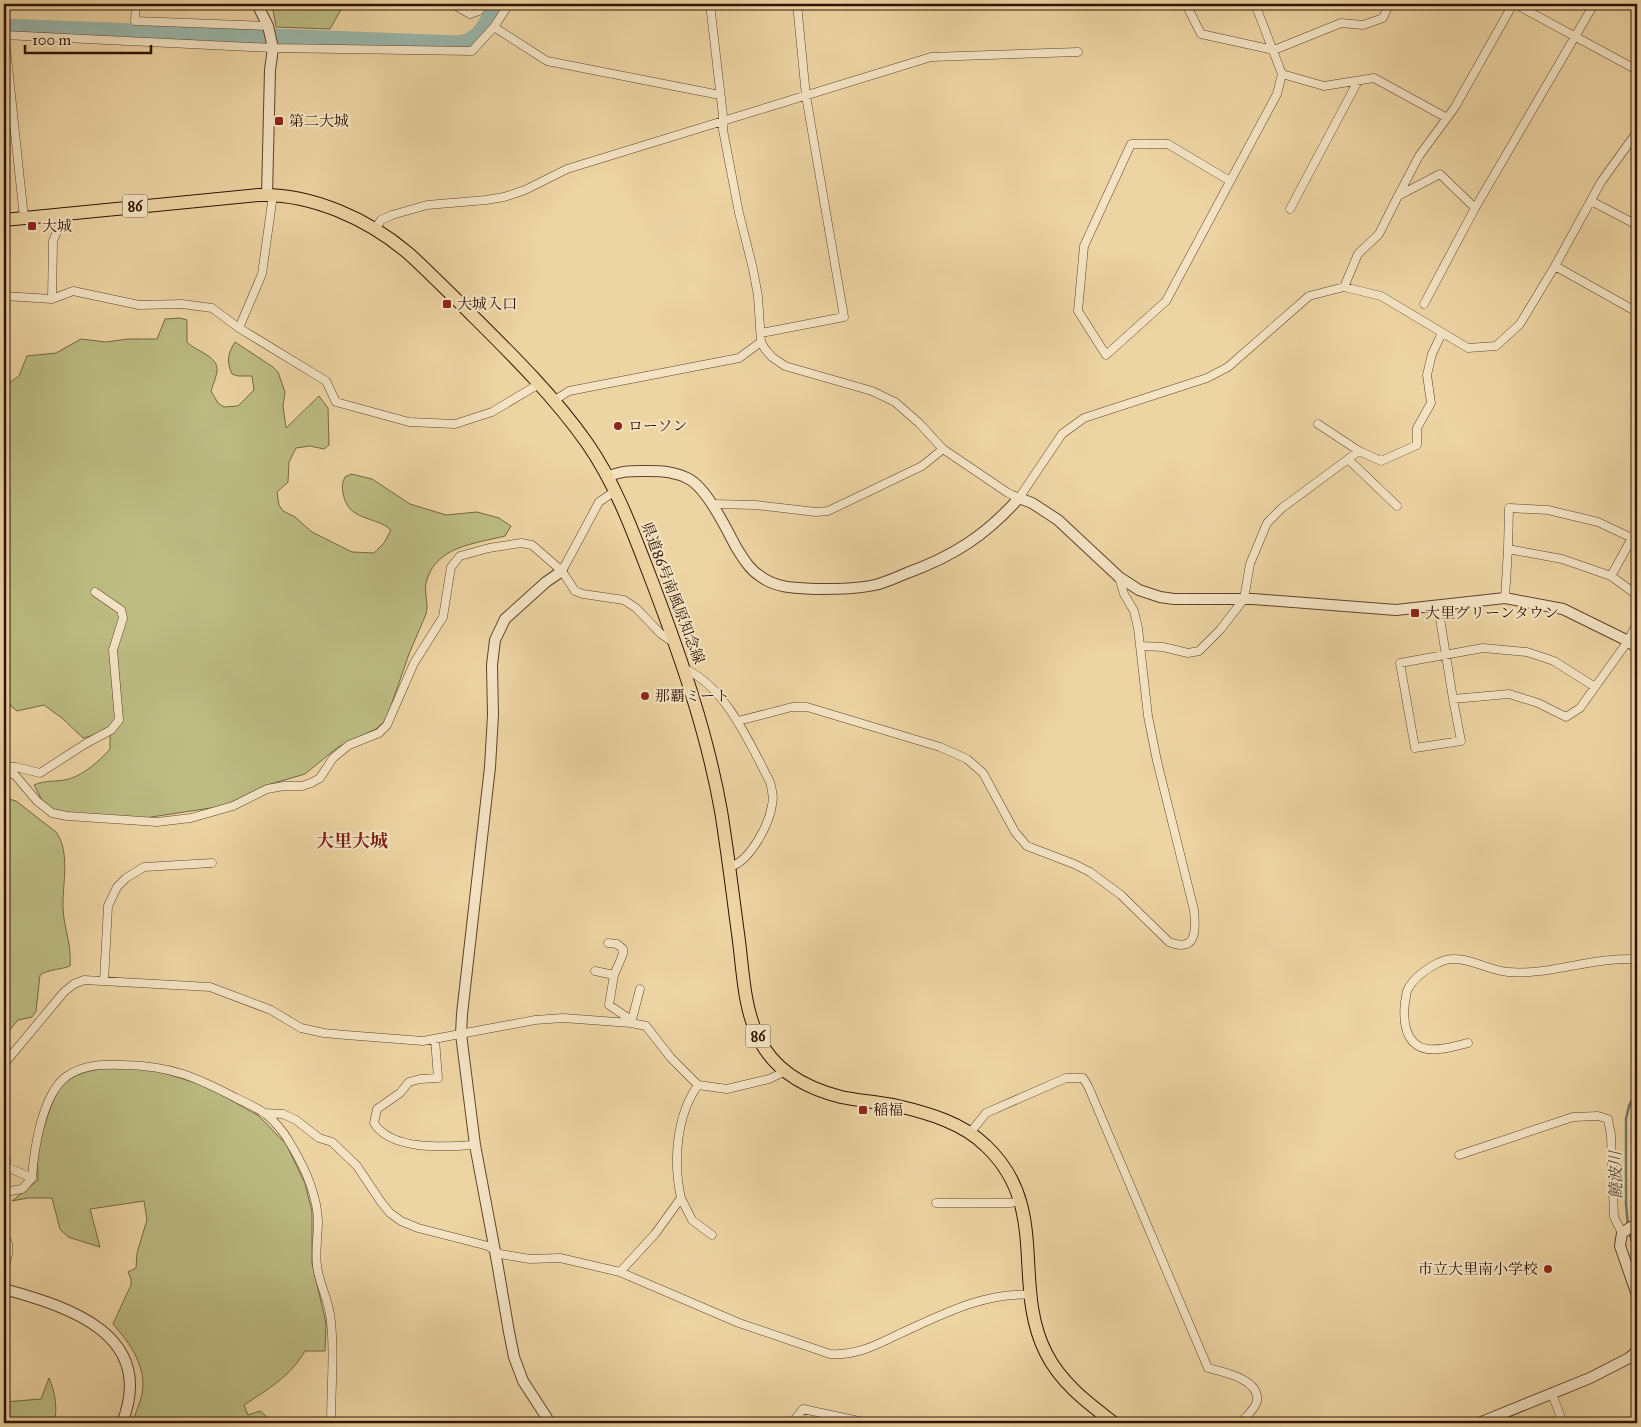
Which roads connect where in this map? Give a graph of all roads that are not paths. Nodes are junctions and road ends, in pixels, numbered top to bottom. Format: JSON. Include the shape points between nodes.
{"nodes":[{"id":1,"x":136,"y":4,"type":"edge"},
{"id":2,"x":453,"y":4,"type":"edge"},
{"id":3,"x":484,"y":4,"type":"edge"},
{"id":4,"x":509,"y":4,"type":"edge"},
{"id":5,"x":710,"y":4,"type":"edge"},
{"id":6,"x":797,"y":4,"type":"edge"},
{"id":7,"x":1186,"y":4,"type":"edge"},
{"id":8,"x":1255,"y":4,"type":"edge"},
{"id":9,"x":1389,"y":4,"type":"edge"},
{"id":10,"x":1514,"y":4,"type":"edge"},
{"id":11,"x":1594,"y":4,"type":"edge"},
{"id":12,"x":259,"y":7,"type":"edge"},
{"id":13,"x":494,"y":27,"type":"junction"},
{"id":14,"x":268,"y":28,"type":"junction"},
{"id":15,"x":4,"y":32,"type":"edge"},
{"id":16,"x":1575,"y":37,"type":"junction"},
{"id":17,"x":273,"y":45,"type":"junction"},
{"id":18,"x":1274,"y":50,"type":"junction"},
{"id":19,"x":1078,"y":52,"type":"dead end"},
{"id":20,"x":1637,"y":70,"type":"edge"},
{"id":21,"x":1282,"y":74,"type":"junction"},
{"id":22,"x":1358,"y":81,"type":"junction"},
{"id":23,"x":720,"y":95,"type":"junction"},
{"id":24,"x":806,"y":96,"type":"junction"},
{"id":25,"x":1447,"y":118,"type":"junction"},
{"id":26,"x":722,"y":122,"type":"junction"},
{"id":27,"x":1637,"y":132,"type":"edge"},
{"id":28,"x":1634,"y":144,"type":"edge"},
{"id":29,"x":1230,"y":181,"type":"dead end"},
{"id":30,"x":270,"y":195,"type":"junction"},
{"id":31,"x":1398,"y":196,"type":"junction"},
{"id":32,"x":1591,"y":201,"type":"junction"},
{"id":33,"x":1475,"y":208,"type":"junction"},
{"id":34,"x":1290,"y":210,"type":"dead end"},
{"id":35,"x":65,"y":213,"type":"junction"},
{"id":36,"x":24,"y":218,"type":"junction"},
{"id":37,"x":4,"y":220,"type":"edge"},
{"id":38,"x":1637,"y":225,"type":"edge"},
{"id":39,"x":375,"y":229,"type":"junction"},
{"id":40,"x":1555,"y":266,"type":"junction"},
{"id":41,"x":1344,"y":287,"type":"junction"},
{"id":42,"x":4,"y":296,"type":"edge"},
{"id":43,"x":52,"y":299,"type":"junction"},
{"id":44,"x":1424,"y":304,"type":"dead end"},
{"id":45,"x":1637,"y":312,"type":"edge"},
{"id":46,"x":239,"y":328,"type":"junction"},
{"id":47,"x":761,"y":333,"type":"junction"},
{"id":48,"x":1442,"y":333,"type":"junction"},
{"id":49,"x":761,"y":342,"type":"junction"},
{"id":50,"x":539,"y":384,"type":"junction"},
{"id":51,"x":555,"y":400,"type":"junction"},
{"id":52,"x":1318,"y":424,"type":"dead end"},
{"id":53,"x":942,"y":449,"type":"junction"},
{"id":54,"x":1359,"y":451,"type":"junction"},
{"id":55,"x":1348,"y":459,"type":"junction"},
{"id":56,"x":608,"y":477,"type":"junction"},
{"id":57,"x":615,"y":491,"type":"junction"},
{"id":58,"x":1019,"y":498,"type":"junction"},
{"id":59,"x":712,"y":504,"type":"junction"},
{"id":60,"x":1397,"y":506,"type":"dead end"},
{"id":61,"x":1508,"y":549,"type":"junction"},
{"id":62,"x":562,"y":571,"type":"junction"},
{"id":63,"x":1611,"y":576,"type":"junction"},
{"id":64,"x":1119,"y":577,"type":"junction"},
{"id":65,"x":95,"y":592,"type":"dead end"},
{"id":66,"x":1637,"y":595,"type":"edge"},
{"id":67,"x":1505,"y":598,"type":"junction"},
{"id":68,"x":1244,"y":600,"type":"junction"},
{"id":69,"x":1438,"y":606,"type":"junction"},
{"id":70,"x":1637,"y":623,"type":"edge"},
{"id":71,"x":1628,"y":641,"type":"junction"},
{"id":72,"x":675,"y":643,"type":"junction"},
{"id":73,"x":1141,"y":646,"type":"junction"},
{"id":74,"x":1637,"y":648,"type":"edge"},
{"id":75,"x":1446,"y":655,"type":"junction"},
{"id":76,"x":685,"y":669,"type":"junction"},
{"id":77,"x":1595,"y":687,"type":"junction"},
{"id":78,"x":1453,"y":699,"type":"junction"},
{"id":79,"x":738,"y":721,"type":"junction"},
{"id":80,"x":4,"y":769,"type":"edge"},
{"id":81,"x":212,"y":863,"type":"dead end"},
{"id":82,"x":730,"y":867,"type":"junction"},
{"id":83,"x":608,"y":943,"type":"dead end"},
{"id":84,"x":1637,"y":959,"type":"edge"},
{"id":85,"x":595,"y":971,"type":"dead end"},
{"id":86,"x":614,"y":975,"type":"junction"},
{"id":87,"x":104,"y":981,"type":"junction"},
{"id":88,"x":640,"y":989,"type":"dead end"},
{"id":89,"x":631,"y":1021,"type":"junction"},
{"id":90,"x":462,"y":1034,"type":"junction"},
{"id":91,"x":435,"y":1039,"type":"junction"},
{"id":92,"x":1468,"y":1043,"type":"dead end"},
{"id":93,"x":4,"y":1064,"type":"edge"},
{"id":94,"x":784,"y":1072,"type":"junction"},
{"id":95,"x":698,"y":1085,"type":"junction"},
{"id":96,"x":264,"y":1112,"type":"junction"},
{"id":97,"x":970,"y":1132,"type":"junction"},
{"id":98,"x":4,"y":1145,"type":"edge"},
{"id":99,"x":474,"y":1145,"type":"junction"},
{"id":100,"x":1459,"y":1155,"type":"dead end"},
{"id":101,"x":32,"y":1178,"type":"junction"},
{"id":102,"x":4,"y":1192,"type":"edge"},
{"id":103,"x":681,"y":1198,"type":"junction"},
{"id":104,"x":1021,"y":1201,"type":"junction"},
{"id":105,"x":936,"y":1203,"type":"dead end"},
{"id":106,"x":1637,"y":1226,"type":"edge"},
{"id":107,"x":1622,"y":1233,"type":"junction"},
{"id":108,"x":712,"y":1235,"type":"dead end"},
{"id":109,"x":4,"y":1236,"type":"edge"},
{"id":110,"x":494,"y":1250,"type":"junction"},
{"id":111,"x":4,"y":1267,"type":"edge"},
{"id":112,"x":620,"y":1272,"type":"junction"},
{"id":113,"x":4,"y":1289,"type":"edge"},
{"id":114,"x":1031,"y":1295,"type":"junction"},
{"id":115,"x":1637,"y":1296,"type":"edge"},
{"id":116,"x":1637,"y":1351,"type":"edge"},
{"id":117,"x":1552,"y":1394,"type":"junction"},
{"id":118,"x":122,"y":1423,"type":"edge"},
{"id":119,"x":331,"y":1423,"type":"edge"},
{"id":120,"x":549,"y":1423,"type":"edge"},
{"id":121,"x":792,"y":1423,"type":"edge"},
{"id":122,"x":868,"y":1423,"type":"edge"},
{"id":123,"x":1114,"y":1423,"type":"edge"},
{"id":124,"x":1240,"y":1423,"type":"edge"},
{"id":125,"x":1479,"y":1423,"type":"edge"},
{"id":126,"x":1563,"y":1423,"type":"edge"}],
"edges":[{"from":1,"to":14,"type":"street","via":[[135,21]]},
{"from":2,"to":3,"type":"street","via":[[470,14],[479,11]]},
{"from":4,"to":13,"type":"street"},
{"from":5,"to":23,"type":"street"},
{"from":6,"to":24,"type":"street"},
{"from":7,"to":18,"type":"street","via":[[1201,34]]},
{"from":8,"to":18,"type":"street"},
{"from":9,"to":18,"type":"street","via":[[1383,18],[1364,25],[1341,23]]},
{"from":10,"to":16,"type":"street"},
{"from":10,"to":25,"type":"street"},
{"from":11,"to":16,"type":"street"},
{"from":12,"to":14,"type":"street"},
{"from":13,"to":17,"type":"street","via":[[472,51]]},
{"from":13,"to":23,"type":"street","via":[[547,61]]},
{"from":14,"to":17,"type":"street"},
{"from":15,"to":17,"type":"street"},
{"from":15,"to":36,"type":"street"},
{"from":16,"to":20,"type":"street"},
{"from":16,"to":33,"type":"street"},
{"from":17,"to":30,"type":"street"},
{"from":18,"to":21,"type":"street"},
{"from":19,"to":24,"type":"street","via":[[931,58]]},
{"from":21,"to":22,"type":"street","via":[[1324,86]]},
{"from":21,"to":29,"type":"street","via":[[1277,94],[1166,301],[1106,355],[1078,311],[1084,246],[1131,144],[1168,144]]},
{"from":22,"to":25,"type":"street","via":[[1374,78]]},
{"from":22,"to":34,"type":"street"},
{"from":23,"to":26,"type":"street"},
{"from":24,"to":26,"type":"street"},
{"from":24,"to":47,"type":"street","via":[[844,317]]},
{"from":25,"to":31,"type":"street","via":[[1419,156]]},
{"from":26,"to":39,"type":"street","via":[[567,168],[504,197],[427,205],[404,212],[381,220]]},
{"from":26,"to":47,"type":"street","via":[[732,183],[758,296]]},
{"from":27,"to":28,"type":"street"},
{"from":28,"to":32,"type":"street","via":[[1601,182]]},
{"from":30,"to":35,"type":"main road","name":"県道86号南風原知念線","number":"86"},
{"from":30,"to":39,"type":"main road","name":"県道86号南風原知念線","number":"86","via":[[326,206]]},
{"from":30,"to":46,"type":"street","via":[[262,274]]},
{"from":31,"to":33,"type":"street","via":[[1440,174]]},
{"from":31,"to":41,"type":"street","via":[[1379,234],[1358,254]]},
{"from":32,"to":38,"type":"street"},
{"from":32,"to":40,"type":"street"},
{"from":33,"to":44,"type":"street"},
{"from":35,"to":36,"type":"main road","name":"県道86号南風原知念線","number":"86"},
{"from":35,"to":43,"type":"street","via":[[53,241]]},
{"from":36,"to":37,"type":"main road","name":"県道86号南風原知念線","number":"86"},
{"from":39,"to":50,"type":"main road","name":"県道86号南風原知念線","number":"86","via":[[407,252]]},
{"from":40,"to":45,"type":"street"},
{"from":40,"to":48,"type":"street","via":[[1520,324],[1496,346],[1468,348]]},
{"from":41,"to":48,"type":"street","via":[[1381,296]]},
{"from":41,"to":58,"type":"street","via":[[1309,296],[1228,367],[1207,378],[1084,418],[1062,434]]},
{"from":42,"to":43,"type":"street"},
{"from":43,"to":46,"type":"street","via":[[73,291],[139,305],[182,304],[212,308]]},
{"from":46,"to":50,"type":"street","via":[[326,381],[336,402],[410,422],[455,424],[492,412]]},
{"from":47,"to":49,"type":"street"},
{"from":48,"to":54,"type":"street","via":[[1427,375],[1431,403],[1417,428],[1417,445],[1381,462]]},
{"from":49,"to":51,"type":"street","via":[[739,358],[569,391]]},
{"from":49,"to":53,"type":"street","via":[[772,357],[786,366],[872,391],[895,402]]},
{"from":50,"to":51,"type":"main road","name":"県道86号南風原知念線","number":"86"},
{"from":51,"to":56,"type":"main road","name":"県道86号南風原知念線","number":"86"},
{"from":52,"to":54,"type":"street"},
{"from":53,"to":58,"type":"street"},
{"from":53,"to":59,"type":"street","via":[[922,466],[828,511]]},
{"from":54,"to":55,"type":"street"},
{"from":55,"to":60,"type":"street"},
{"from":55,"to":68,"type":"street","via":[[1267,523],[1250,564]]},
{"from":56,"to":57,"type":"main road","name":"県道86号南風原知念線","number":"86"},
{"from":56,"to":59,"type":"street","via":[[628,471],[673,472],[696,483]]},
{"from":57,"to":62,"type":"street","via":[[599,502]]},
{"from":57,"to":72,"type":"main road","name":"県道86号南風原知念線","number":"86"},
{"from":58,"to":59,"type":"street","via":[[978,538],[942,560],[878,584],[837,589],[781,587],[760,576],[742,557]]},
{"from":58,"to":64,"type":"street","via":[[1058,520]]},
{"from":61,"to":63,"type":"street","via":[[1562,559]]},
{"from":61,"to":63,"type":"street","via":[[1509,508],[1548,510],[1598,522],[1632,538]]},
{"from":61,"to":67,"type":"street"},
{"from":62,"to":72,"type":"street","via":[[575,591],[624,600]]},
{"from":62,"to":80,"type":"street","via":[[532,545],[521,543],[460,556],[449,574],[443,617],[414,663],[388,725],[349,745],[333,758],[320,778],[311,783],[267,789],[233,806],[190,818],[157,822],[52,813],[15,775]]},
{"from":62,"to":90,"type":"street","via":[[505,618],[495,640],[490,767],[468,952]]},
{"from":63,"to":66,"type":"street"},
{"from":64,"to":68,"type":"street","via":[[1139,590],[1160,597]]},
{"from":64,"to":73,"type":"street","via":[[1134,612]]},
{"from":65,"to":80,"type":"street","via":[[121,610],[123,618],[113,650],[119,720],[111,730],[40,773],[16,767]]},
{"from":67,"to":69,"type":"street"},
{"from":67,"to":71,"type":"street","via":[[1563,609]]},
{"from":68,"to":69,"type":"street","via":[[1396,610]]},
{"from":68,"to":73,"type":"street","via":[[1199,651],[1188,653]]},
{"from":69,"to":75,"type":"street"},
{"from":70,"to":71,"type":"street"},
{"from":71,"to":74,"type":"street"},
{"from":71,"to":77,"type":"street"},
{"from":72,"to":76,"type":"main road","name":"県道86号南風原知念線","number":"86"},
{"from":73,"to":79,"type":"street","via":[[1148,716],[1157,761],[1194,910],[1196,933],[1183,945],[1169,942],[1121,895],[1090,872],[1027,846],[1015,832],[983,773],[962,756],[807,707],[792,707]]},
{"from":75,"to":77,"type":"street","via":[[1483,648],[1527,652],[1554,661]]},
{"from":75,"to":78,"type":"street"},
{"from":75,"to":78,"type":"street","via":[[1400,664],[1415,748],[1461,741]]},
{"from":76,"to":79,"type":"street","via":[[703,680]]},
{"from":76,"to":82,"type":"main road","name":"県道86号南風原知念線","number":"86","via":[[706,738]]},
{"from":77,"to":78,"type":"street","via":[[1580,708],[1566,717],[1538,703],[1508,694]]},
{"from":79,"to":82,"type":"street","via":[[770,782],[773,804],[760,836],[739,863]]},
{"from":81,"to":87,"type":"street","via":[[144,867],[117,887],[108,906]]},
{"from":82,"to":94,"type":"main road","name":"県道86号南風原知念線","number":"86","via":[[747,1003],[758,1037]]},
{"from":83,"to":86,"type":"street","via":[[623,949]]},
{"from":84,"to":92,"type":"street","via":[[1612,959],[1522,973],[1456,958],[1437,963],[1417,978],[1407,991],[1406,1029],[1412,1040],[1426,1049]]},
{"from":85,"to":86,"type":"street"},
{"from":86,"to":89,"type":"street","via":[[609,1005]]},
{"from":87,"to":91,"type":"street","via":[[210,988],[271,1010],[301,1028],[324,1033]]},
{"from":87,"to":93,"type":"street","via":[[84,980],[74,984]]},
{"from":88,"to":89,"type":"street"},
{"from":89,"to":90,"type":"street","via":[[534,1020]]},
{"from":89,"to":95,"type":"street","via":[[646,1026]]},
{"from":90,"to":91,"type":"street"},
{"from":90,"to":99,"type":"street"},
{"from":91,"to":99,"type":"street","via":[[438,1078],[409,1082],[400,1093],[377,1109],[374,1123],[382,1133],[416,1144],[435,1147]]},
{"from":94,"to":95,"type":"street","via":[[727,1089]]},
{"from":94,"to":97,"type":"main road","name":"県道86号南風原知念線","number":"86","via":[[831,1094],[895,1105],[947,1121]]},
{"from":95,"to":103,"type":"street","via":[[686,1104],[678,1146],[676,1164]]},
{"from":96,"to":101,"type":"street","via":[[177,1071],[113,1064],[82,1068],[66,1077],[55,1090],[44,1114]]},
{"from":96,"to":110,"type":"street","via":[[283,1114],[319,1138],[332,1142],[357,1166],[390,1213],[402,1221]]},
{"from":96,"to":119,"type":"street","via":[[290,1142],[312,1186],[316,1202],[317,1268],[330,1312]]},
{"from":97,"to":104,"type":"main road","name":"県道86号南風原知念線","number":"86","via":[[998,1158]]},
{"from":97,"to":124,"type":"street","via":[[986,1113],[1066,1078],[1083,1078],[1208,1368],[1233,1374],[1256,1393],[1255,1407]]},
{"from":98,"to":101,"type":"street","via":[[6,1167]]},
{"from":99,"to":110,"type":"street"},
{"from":100,"to":107,"type":"street","via":[[1573,1117],[1608,1119],[1614,1217]]},
{"from":101,"to":102,"type":"street","via":[[22,1189]]},
{"from":103,"to":108,"type":"street","via":[[692,1220]]},
{"from":103,"to":112,"type":"street","via":[[655,1234]]},
{"from":104,"to":105,"type":"street"},
{"from":104,"to":114,"type":"main road","name":"県道86号南風原知念線","number":"86"},
{"from":106,"to":107,"type":"street"},
{"from":107,"to":115,"type":"street","via":[[1620,1246]]},
{"from":109,"to":111,"type":"street","via":[[9,1254]]},
{"from":110,"to":112,"type":"street","via":[[530,1259],[560,1258]]},
{"from":110,"to":120,"type":"street","via":[[514,1357],[523,1381]]},
{"from":112,"to":114,"type":"street","via":[[739,1323],[841,1355],[867,1349],[971,1303]]},
{"from":113,"to":118,"type":"street","via":[[39,1298],[78,1314],[117,1345],[127,1367],[130,1387]]},
{"from":114,"to":123,"type":"main road","name":"県道86号南風原知念線","number":"86","via":[[1039,1336],[1048,1358],[1074,1390]]},
{"from":116,"to":117,"type":"street","via":[[1590,1378]]},
{"from":117,"to":125,"type":"street"},
{"from":117,"to":126,"type":"street"},
{"from":121,"to":122,"type":"street","via":[[803,1409]]}]}
